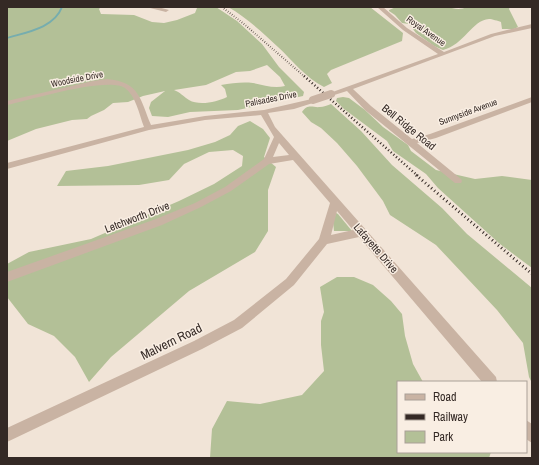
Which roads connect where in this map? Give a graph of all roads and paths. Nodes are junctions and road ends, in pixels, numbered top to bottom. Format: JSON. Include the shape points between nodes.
{"nodes":[{"id":1,"x":149,"y":7,"type":"edge"},
{"id":2,"x":380,"y":7,"type":"edge"},
{"id":3,"x":166,"y":10,"type":"dead end"},
{"id":4,"x":532,"y":26,"type":"edge"},
{"id":5,"x":443,"y":54,"type":"junction"},
{"id":6,"x":348,"y":88,"type":"junction"},
{"id":7,"x":532,"y":99,"type":"edge"},
{"id":8,"x":7,"y":103,"type":"edge"},
{"id":9,"x":264,"y":112,"type":"junction"},
{"id":10,"x":148,"y":128,"type":"junction"},
{"id":11,"x":278,"y":137,"type":"junction"},
{"id":12,"x":410,"y":142,"type":"junction"},
{"id":13,"x":296,"y":157,"type":"junction"},
{"id":14,"x":267,"y":161,"type":"junction"},
{"id":15,"x":7,"y":166,"type":"edge"},
{"id":16,"x":458,"y":181,"type":"dead end"},
{"id":17,"x":334,"y":201,"type":"junction"},
{"id":18,"x":362,"y":232,"type":"junction"},
{"id":19,"x":324,"y":241,"type":"junction"},
{"id":20,"x":7,"y":277,"type":"edge"},
{"id":21,"x":490,"y":381,"type":"edge"},
{"id":22,"x":7,"y":435,"type":"edge"}],
"edges":[{"from":1,"to":3,"type":"street"},
{"from":2,"to":5,"type":"street","name":"Royal Avenue","via":[[406,29]]},
{"from":4,"to":5,"type":"street","name":"Palisades Drive","via":[[493,35]]},
{"from":5,"to":6,"type":"street","name":"Palisades Drive"},
{"from":6,"to":9,"type":"street","name":"Palisades Drive","bridge":true,"via":[[291,107]]},
{"from":6,"to":12,"type":"street","name":"Bell Ridge Road","via":[[359,101]]},
{"from":7,"to":12,"type":"street","name":"Sunnyside Avenue"},
{"from":8,"to":10,"type":"street","name":"Woodside Drive","via":[[92,83],[120,83],[134,91]]},
{"from":9,"to":10,"type":"street","name":"Palisades Drive","via":[[194,119]]},
{"from":9,"to":11,"type":"street","name":"Lafayette Drive"},
{"from":10,"to":15,"type":"street","name":"Palisades Drive"},
{"from":11,"to":13,"type":"street","name":"Lafayette Drive"},
{"from":11,"to":14,"type":"street","name":"Letchworth Drive"},
{"from":12,"to":16,"type":"street","name":"Bell Ridge Road"},
{"from":13,"to":14,"type":"street","name":"Letchworth Drive"},
{"from":13,"to":17,"type":"street","name":"Lafayette Drive"},
{"from":14,"to":20,"type":"street","name":"Letchworth Drive","via":[[228,189],[198,205],[159,222]]},
{"from":17,"to":18,"type":"street","name":"Lafayette Drive"},
{"from":17,"to":19,"type":"street","name":"Malvern Road"},
{"from":18,"to":19,"type":"street"},
{"from":18,"to":21,"type":"street","name":"Lafayette Drive"},
{"from":19,"to":22,"type":"street","name":"Malvern Road","via":[[290,282],[238,324]]}]}
